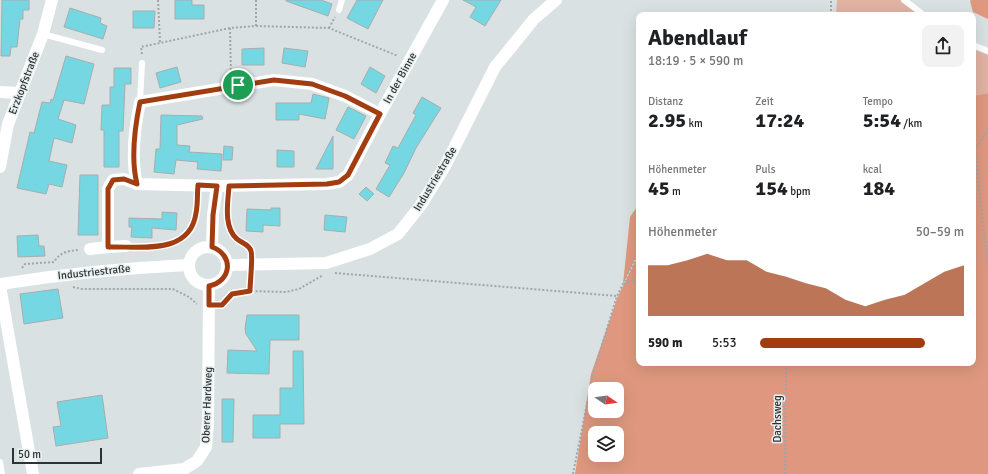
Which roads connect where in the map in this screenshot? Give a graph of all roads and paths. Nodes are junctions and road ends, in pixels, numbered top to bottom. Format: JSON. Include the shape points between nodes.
{"nodes":[{"id":1,"x":52,"y":0,"type":"edge"},
{"id":2,"x":158,"y":0,"type":"edge"},
{"id":3,"x":256,"y":0,"type":"edge"},
{"id":4,"x":342,"y":0,"type":"edge"},
{"id":5,"x":443,"y":0,"type":"edge"},
{"id":6,"x":556,"y":0,"type":"edge"},
{"id":7,"x":832,"y":0,"type":"edge"},
{"id":8,"x":904,"y":0,"type":"edge"},
{"id":9,"x":339,"y":10,"type":"joint"},
{"id":10,"x":831,"y":12,"type":"edge"},
{"id":11,"x":920,"y":12,"type":"edge"},
{"id":12,"x":256,"y":26,"type":"junction"},
{"id":13,"x":230,"y":28,"type":"junction"},
{"id":14,"x":329,"y":28,"type":"junction"},
{"id":15,"x":43,"y":34,"type":"junction"},
{"id":16,"x":160,"y":42,"type":"junction"},
{"id":17,"x":976,"y":46,"type":"edge"},
{"id":18,"x":141,"y":47,"type":"dead end"},
{"id":19,"x":102,"y":50,"type":"dead end"},
{"id":20,"x":988,"y":51,"type":"edge"},
{"id":21,"x":410,"y":61,"type":"junction"},
{"id":22,"x":142,"y":63,"type":"dead end"},
{"id":23,"x":231,"y":86,"type":"junction"},
{"id":24,"x":0,"y":92,"type":"edge"},
{"id":25,"x":20,"y":93,"type":"junction"},
{"id":26,"x":140,"y":102,"type":"junction"},
{"id":27,"x":380,"y":114,"type":"junction"},
{"id":28,"x":988,"y":129,"type":"edge"},
{"id":29,"x":976,"y":150,"type":"joint"},
{"id":30,"x":0,"y":167,"type":"edge"},
{"id":31,"x":137,"y":184,"type":"junction"},
{"id":32,"x":198,"y":185,"type":"junction"},
{"id":33,"x":217,"y":186,"type":"junction"},
{"id":34,"x":229,"y":186,"type":"junction"},
{"id":35,"x":126,"y":246,"type":"joint"},
{"id":36,"x":108,"y":247,"type":"junction"},
{"id":37,"x":212,"y":247,"type":"junction"},
{"id":38,"x":90,"y":249,"type":"joint"},
{"id":39,"x":636,"y":258,"type":"edge"},
{"id":40,"x":251,"y":264,"type":"junction"},
{"id":41,"x":188,"y":265,"type":"junction"},
{"id":42,"x":227,"y":265,"type":"junction"},
{"id":43,"x":988,"y":270,"type":"edge"},
{"id":44,"x":334,"y":273,"type":"dead end"},
{"id":45,"x":328,"y":274,"type":"dead end"},
{"id":46,"x":636,"y":279,"type":"edge"},
{"id":47,"x":24,"y":280,"type":"junction"},
{"id":48,"x":624,"y":284,"type":"junction"},
{"id":49,"x":0,"y":285,"type":"edge"},
{"id":50,"x":67,"y":286,"type":"dead end"},
{"id":51,"x":209,"y":286,"type":"junction"},
{"id":52,"x":250,"y":291,"type":"junction"},
{"id":53,"x":617,"y":296,"type":"junction"},
{"id":54,"x":209,"y":305,"type":"junction"},
{"id":55,"x":786,"y":366,"type":"edge"},
{"id":56,"x":0,"y":462,"type":"edge"},
{"id":57,"x":2,"y":474,"type":"edge"},
{"id":58,"x":33,"y":474,"type":"edge"},
{"id":59,"x":139,"y":474,"type":"edge"},
{"id":60,"x":573,"y":474,"type":"edge"},
{"id":61,"x":785,"y":474,"type":"edge"}],
"edges":[{"from":1,"to":15,"type":"street","name":"Erzkopfstraße"},
{"from":2,"to":16,"type":"path"},
{"from":3,"to":12,"type":"path"},
{"from":4,"to":9,"type":"lane"},
{"from":5,"to":21,"type":"street","name":"In der Binne"},
{"from":6,"to":40,"type":"street","name":"Industriestraße","via":[[534,19],[495,67],[445,166],[421,205],[398,234],[370,249],[326,263]]},
{"from":7,"to":10,"type":"path"},
{"from":8,"to":11,"type":"lane"},
{"from":9,"to":14,"type":"path"},
{"from":12,"to":13,"type":"path"},
{"from":12,"to":14,"type":"path"},
{"from":13,"to":16,"type":"path"},
{"from":13,"to":23,"type":"path"},
{"from":14,"to":21,"type":"path"},
{"from":15,"to":19,"type":"lane"},
{"from":15,"to":25,"type":"street","name":"Erzkopfstraße"},
{"from":16,"to":18,"type":"path"},
{"from":17,"to":20,"type":"lane"},
{"from":21,"to":27,"type":"street","name":"In der Binne"},
{"from":22,"to":26,"type":"lane"},
{"from":23,"to":26,"type":"street"},
{"from":23,"to":27,"type":"street","via":[[274,80],[312,84],[345,96]]},
{"from":24,"to":25,"type":"street"},
{"from":25,"to":30,"type":"street","name":"Erzkopfstraße","via":[[8,124]]},
{"from":26,"to":31,"type":"street","via":[[134,172]]},
{"from":27,"to":34,"type":"street","name":"In der Binne","via":[[348,175],[339,182]]},
{"from":28,"to":29,"type":"path"},
{"from":29,"to":43,"type":"path"},
{"from":31,"to":32,"type":"street","name":"In der Binne"},
{"from":31,"to":36,"type":"street","name":"In der Binne","via":[[124,179],[113,180],[108,189]]},
{"from":32,"to":33,"type":"street","name":"In der Binne"},
{"from":32,"to":35,"type":"path","via":[[196,214],[192,227],[176,243],[160,247]]},
{"from":33,"to":34,"type":"street","name":"In der Binne"},
{"from":33,"to":37,"type":"street"},
{"from":34,"to":40,"type":"path","via":[[227,211],[230,231],[251,251]]},
{"from":35,"to":36,"type":"street"},
{"from":36,"to":38,"type":"street"},
{"from":37,"to":41,"type":"street","via":[[202,247],[191,257]]},
{"from":37,"to":42,"type":"street","via":[[221,252]]},
{"from":38,"to":47,"type":"path","via":[[67,251],[58,255],[54,262],[25,264],[22,268]]},
{"from":39,"to":48,"type":"path"},
{"from":40,"to":42,"type":"street","name":"Industriestraße"},
{"from":40,"to":52,"type":"path"},
{"from":41,"to":47,"type":"street","name":"Industriestraße"},
{"from":41,"to":51,"type":"street","via":[[192,278]]},
{"from":42,"to":51,"type":"street","via":[[220,281]]},
{"from":44,"to":53,"type":"path"},
{"from":45,"to":52,"type":"path","via":[[292,291]]},
{"from":46,"to":48,"type":"path"},
{"from":47,"to":49,"type":"street","name":"Industriestraße"},
{"from":48,"to":53,"type":"path"},
{"from":49,"to":58,"type":"street"},
{"from":50,"to":54,"type":"path","via":[[82,289],[173,289],[189,297],[196,304]]},
{"from":51,"to":54,"type":"street","name":"Oberer Hardweg"},
{"from":52,"to":54,"type":"path","via":[[232,294],[222,305]]},
{"from":53,"to":60,"type":"path","via":[[593,374]]},
{"from":54,"to":59,"type":"street","name":"Oberer Hardweg","via":[[206,447],[197,461],[184,469]]},
{"from":55,"to":61,"type":"path","name":"Dachsweg"},
{"from":56,"to":57,"type":"lane"}]}
